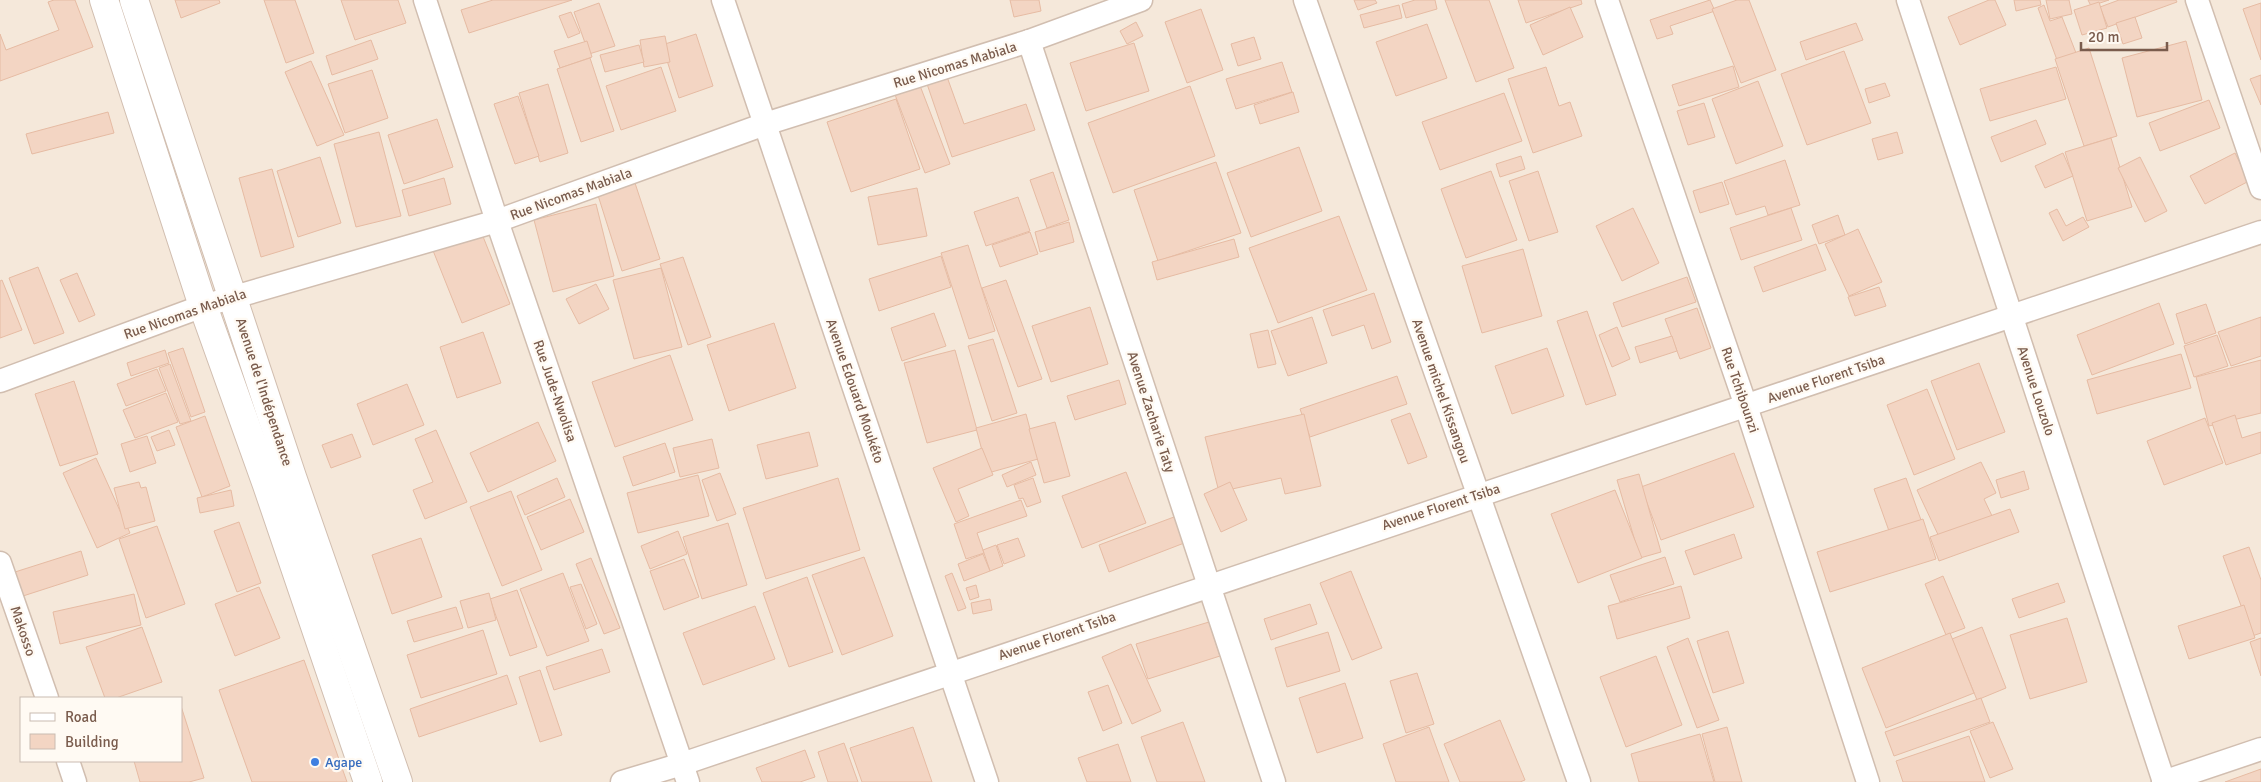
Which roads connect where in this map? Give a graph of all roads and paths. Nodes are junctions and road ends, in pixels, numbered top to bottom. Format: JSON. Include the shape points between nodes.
{"nodes":[{"id":1,"x":104,"y":0,"type":"edge"},
{"id":2,"x":134,"y":0,"type":"edge"},
{"id":3,"x":425,"y":0,"type":"edge"},
{"id":4,"x":724,"y":0,"type":"edge"},
{"id":5,"x":1141,"y":0,"type":"edge"},
{"id":6,"x":1305,"y":0,"type":"edge"},
{"id":7,"x":1607,"y":0,"type":"edge"},
{"id":8,"x":1908,"y":0,"type":"edge"},
{"id":9,"x":2197,"y":0,"type":"edge"},
{"id":10,"x":1029,"y":41,"type":"junction"},
{"id":11,"x":765,"y":124,"type":"junction"},
{"id":12,"x":2261,"y":188,"type":"edge"},
{"id":13,"x":497,"y":221,"type":"junction"},
{"id":14,"x":2261,"y":232,"type":"edge"},
{"id":15,"x":233,"y":297,"type":"junction"},
{"id":16,"x":203,"y":306,"type":"junction"},
{"id":17,"x":2012,"y":316,"type":"junction"},
{"id":18,"x":0,"y":381,"type":"edge"},
{"id":19,"x":1746,"y":406,"type":"junction"},
{"id":20,"x":1477,"y":495,"type":"junction"},
{"id":21,"x":0,"y":563,"type":"edge"},
{"id":22,"x":1208,"y":585,"type":"junction"},
{"id":23,"x":950,"y":672,"type":"junction"},
{"id":24,"x":46,"y":697,"type":"edge"},
{"id":25,"x":2261,"y":749,"type":"edge"},
{"id":26,"x":68,"y":762,"type":"edge"},
{"id":27,"x":685,"y":773,"type":"edge"},
{"id":28,"x":75,"y":782,"type":"edge"},
{"id":29,"x":368,"y":782,"type":"edge"},
{"id":30,"x":398,"y":782,"type":"edge"},
{"id":31,"x":622,"y":782,"type":"edge"},
{"id":32,"x":987,"y":782,"type":"edge"},
{"id":33,"x":1274,"y":782,"type":"edge"},
{"id":34,"x":1578,"y":782,"type":"edge"},
{"id":35,"x":1868,"y":782,"type":"edge"},
{"id":36,"x":2163,"y":782,"type":"edge"}],
"edges":[{"from":1,"to":16,"type":"street","name":"Avenue de l'Indépendance"},
{"from":2,"to":15,"type":"street","name":"Avenue de l'Indépendance"},
{"from":3,"to":13,"type":"street","name":"Rue Jude-Nwolisa"},
{"from":4,"to":11,"type":"street","name":"Avenue Edouard Moukéto"},
{"from":5,"to":10,"type":"street","name":"Rue Nicomas Mabiala"},
{"from":6,"to":20,"type":"street","name":"Avenue michel Kissangou"},
{"from":7,"to":19,"type":"street","name":"Rue Tchibounzi"},
{"from":8,"to":17,"type":"street","name":"Avenue Louzolo"},
{"from":9,"to":12,"type":"street"},
{"from":10,"to":11,"type":"street","name":"Rue Nicomas Mabiala"},
{"from":10,"to":22,"type":"street","name":"Avenue Zacharie Taty"},
{"from":11,"to":13,"type":"street","name":"Rue Nicomas Mabiala"},
{"from":11,"to":23,"type":"street","name":"Avenue Edouard Moukéto"},
{"from":13,"to":15,"type":"street","name":"Rue Nicomas Mabiala"},
{"from":13,"to":27,"type":"street","name":"Rue Jude-Nwolisa"},
{"from":14,"to":17,"type":"street","name":"Avenue Florent Tsiba"},
{"from":15,"to":16,"type":"street","name":"Rue Nicomas Mabiala"},
{"from":15,"to":30,"type":"street","name":"Avenue de l'Indépendance"},
{"from":16,"to":18,"type":"street","name":"Rue Nicomas Mabiala"},
{"from":16,"to":29,"type":"street","name":"Avenue de l'Indépendance"},
{"from":17,"to":19,"type":"street","name":"Avenue Florent Tsiba"},
{"from":17,"to":36,"type":"street","name":"Avenue Louzolo"},
{"from":19,"to":20,"type":"street","name":"Avenue Florent Tsiba"},
{"from":19,"to":35,"type":"street","name":"Rue Tchibounzi"},
{"from":20,"to":22,"type":"street","name":"Avenue Florent Tsiba"},
{"from":20,"to":34,"type":"street","name":"Avenue michel Kissangou"},
{"from":21,"to":24,"type":"street","name":"Makosso"},
{"from":22,"to":23,"type":"street","name":"Avenue Florent Tsiba"},
{"from":22,"to":33,"type":"street","name":"Avenue Zacharie Taty"},
{"from":23,"to":27,"type":"street","name":"Avenue Florent Tsiba"},
{"from":23,"to":32,"type":"street","name":"Avenue Edouard Moukéto"},
{"from":25,"to":36,"type":"street"},
{"from":26,"to":28,"type":"street"},
{"from":27,"to":31,"type":"street","name":"Avenue Florent Tsiba"}]}
